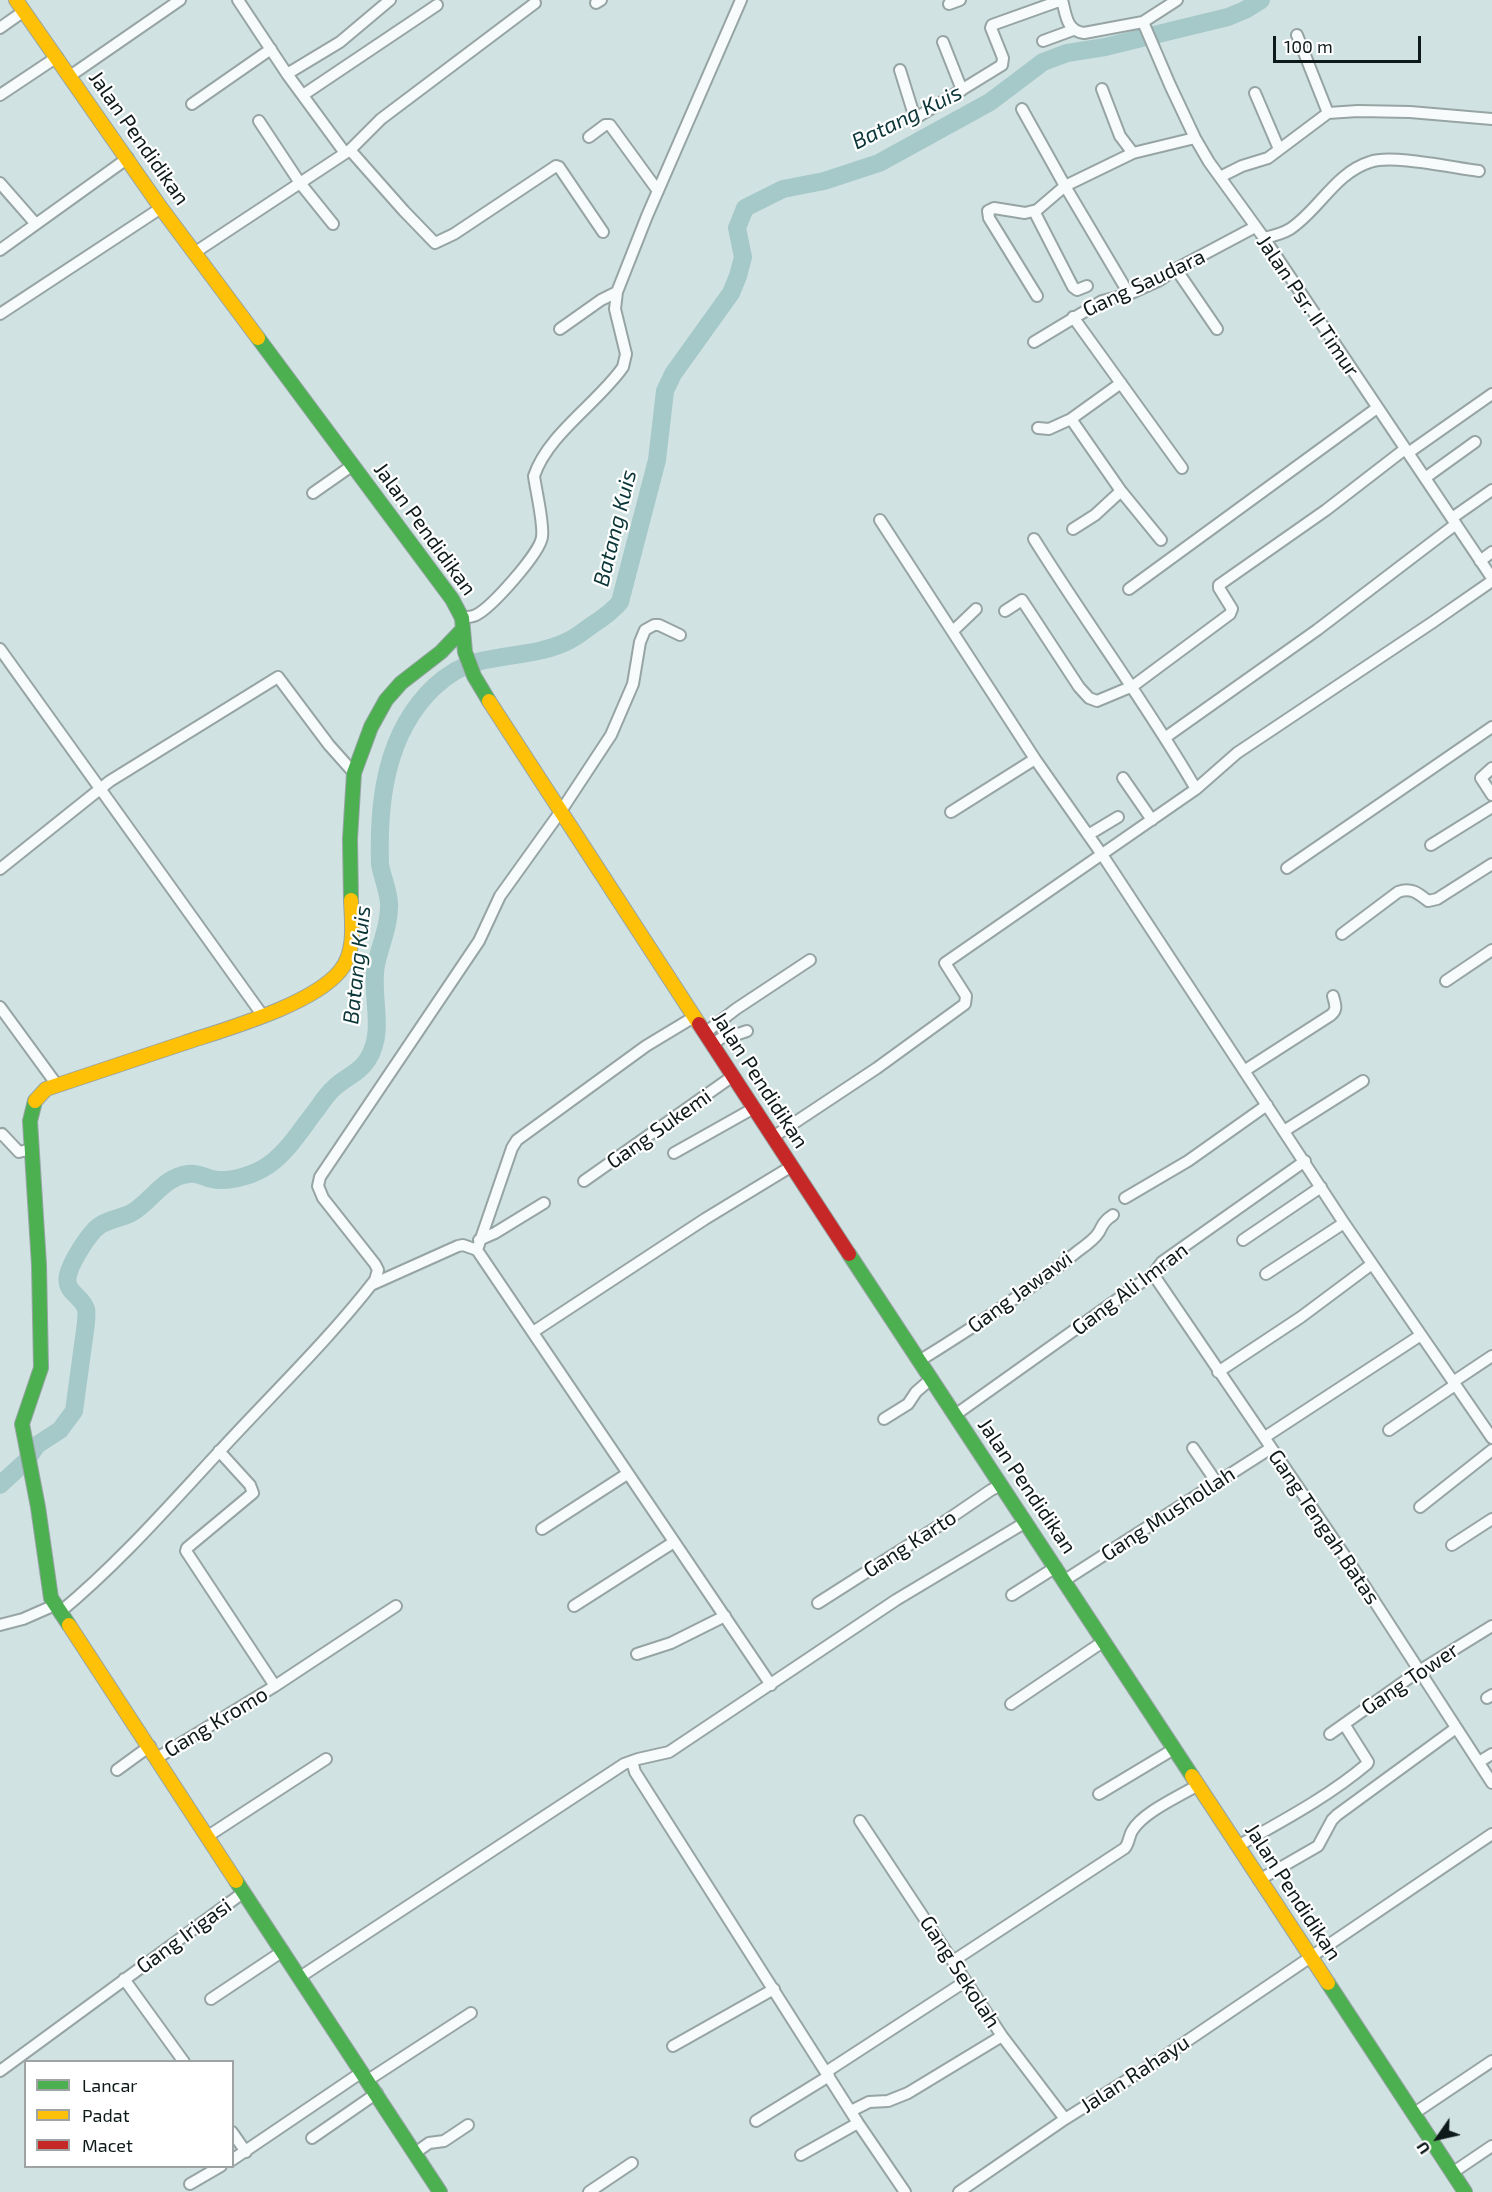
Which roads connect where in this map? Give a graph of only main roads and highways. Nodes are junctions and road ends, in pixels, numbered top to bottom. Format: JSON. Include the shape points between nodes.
{"nodes":[{"id":1,"x":20,"y":5,"type":"edge"},
{"id":2,"x":462,"y":624,"type":"junction"},
{"id":3,"x":440,"y":2192,"type":"edge"},
{"id":4,"x":1465,"y":2192,"type":"edge"}],
"edges":[{"from":1,"to":2,"type":"main road","name":"Jalan Pendidikan","via":[[161,208],[452,599]]},
{"from":2,"to":3,"type":"main road","via":[[441,652],[400,683],[386,700],[354,773],[350,839],[353,909],[348,956],[340,972],[300,999],[263,1016],[57,1085],[35,1100],[30,1121],[41,1368],[22,1424],[51,1598]]},
{"from":2,"to":4,"type":"main road","name":"Jalan Pendidikan","via":[[465,652],[474,676],[694,1017],[714,1035],[754,1108]]}]}
